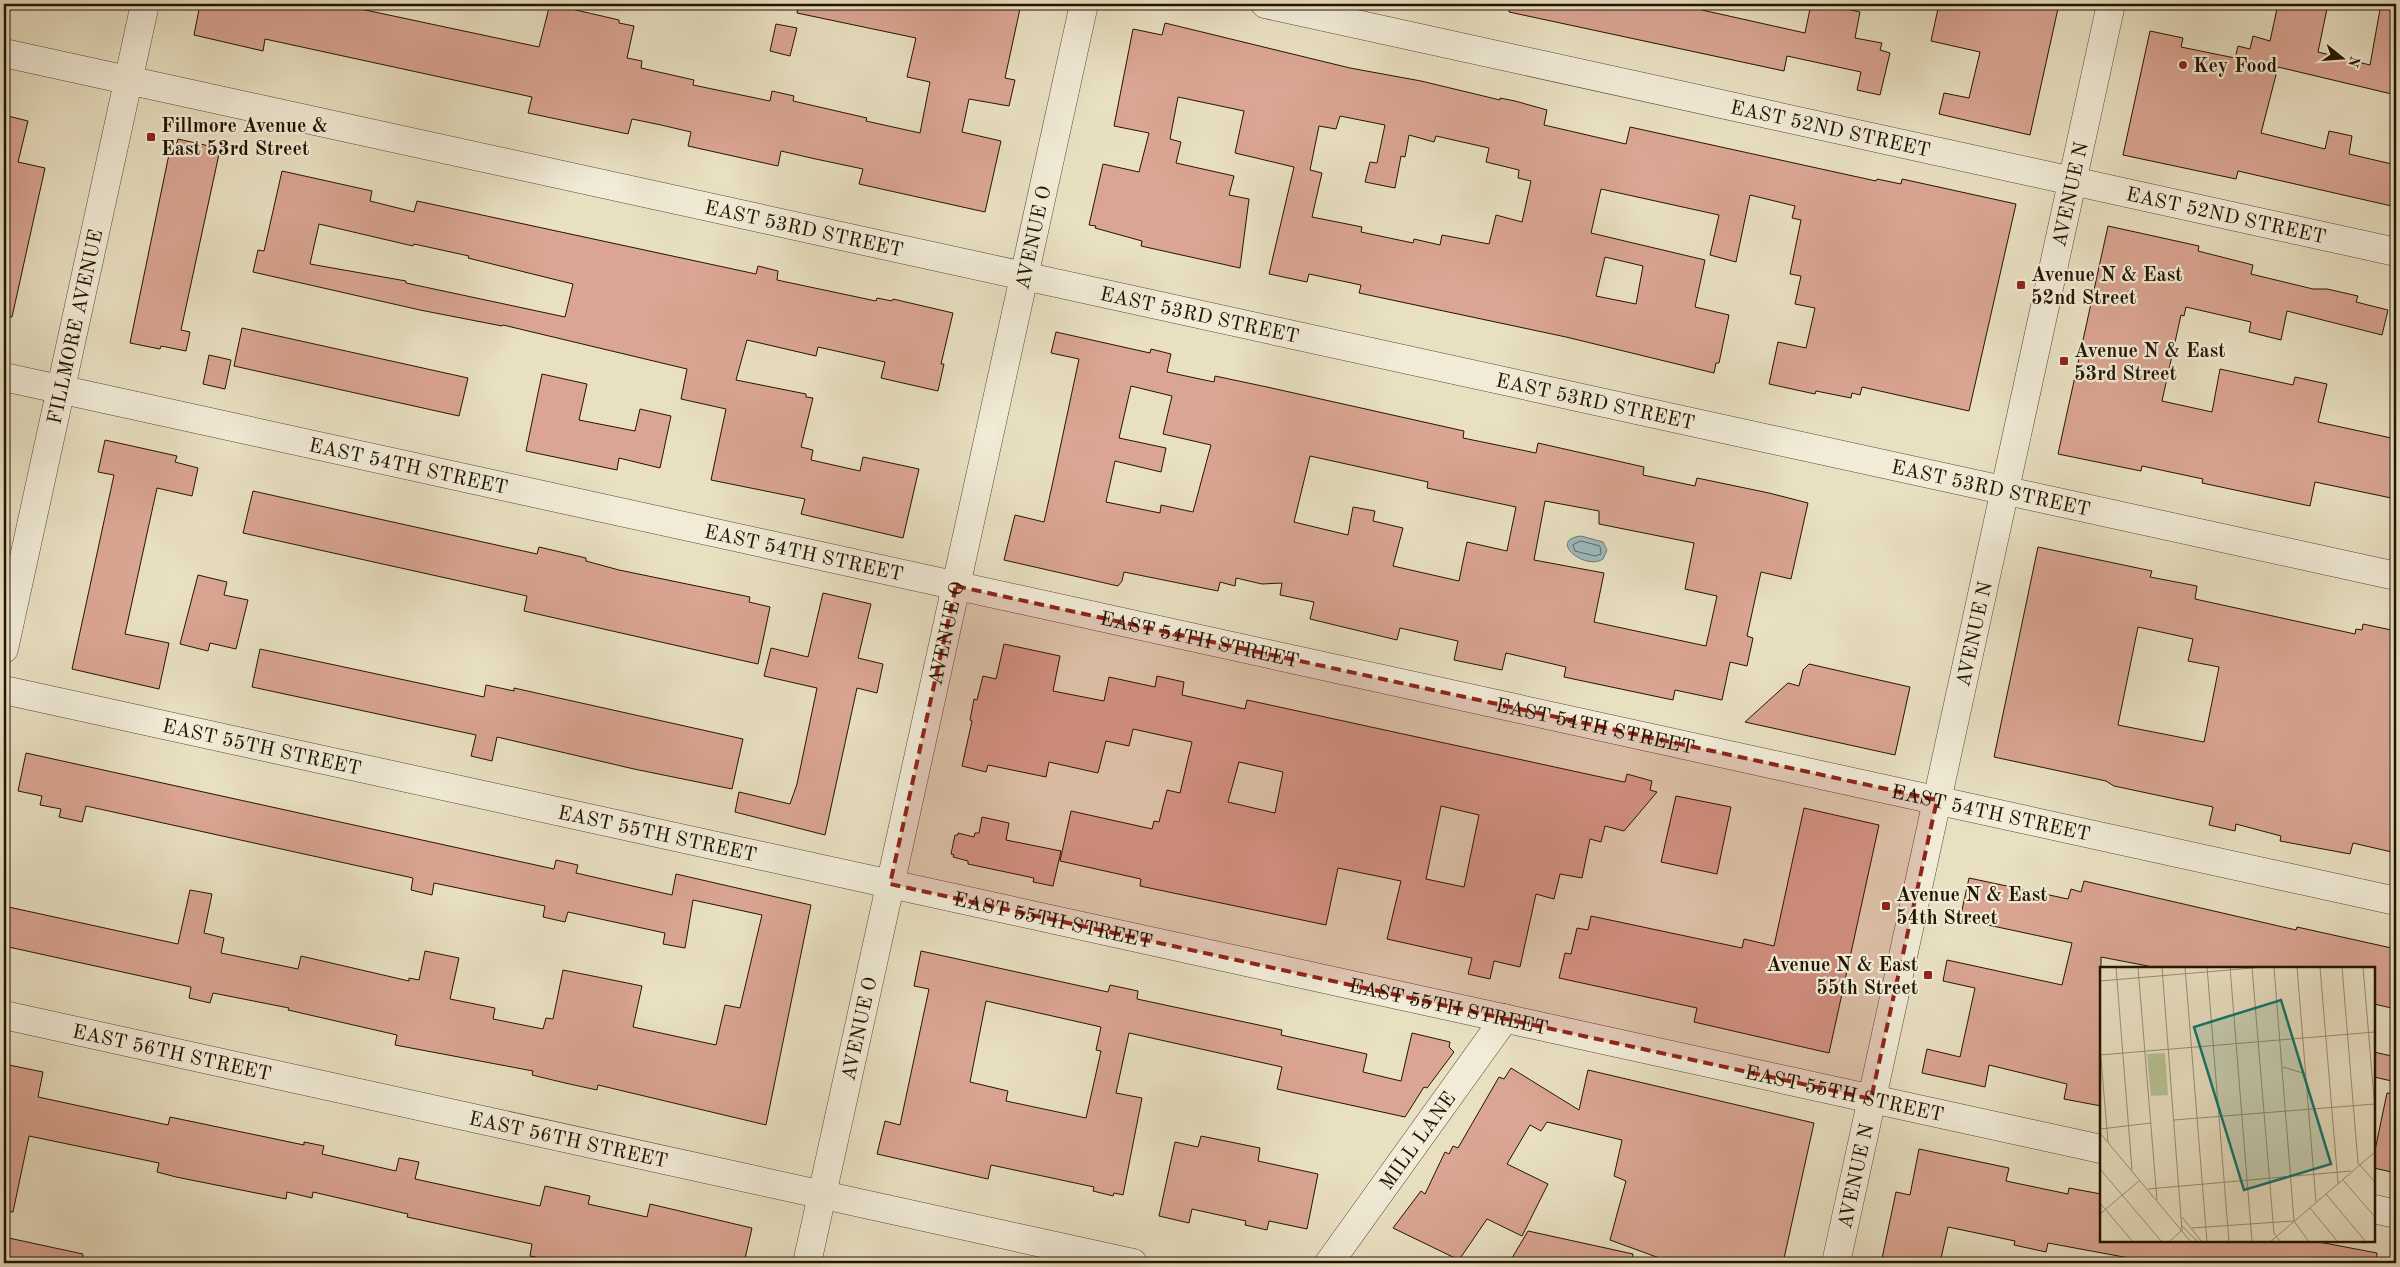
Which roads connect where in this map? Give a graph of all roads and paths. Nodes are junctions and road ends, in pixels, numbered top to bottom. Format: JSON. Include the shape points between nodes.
{"nodes":[{"id":1,"x":145,"y":4,"type":"edge"},
{"id":2,"x":1084,"y":4,"type":"edge"},
{"id":3,"x":1265,"y":4,"type":"edge"},
{"id":4,"x":2111,"y":4,"type":"edge"},
{"id":5,"x":4,"y":53,"type":"edge"},
{"id":6,"x":128,"y":80,"type":"junction"},
{"id":7,"x":2072,"y":180,"type":"junction"},
{"id":8,"x":2396,"y":252,"type":"edge"},
{"id":9,"x":1024,"y":276,"type":"junction"},
{"id":10,"x":4,"y":377,"type":"edge"},
{"id":11,"x":60,"y":389,"type":"junction"},
{"id":12,"x":2005,"y":490,"type":"junction"},
{"id":13,"x":2396,"y":576,"type":"edge"},
{"id":14,"x":956,"y":586,"type":"junction"},
{"id":15,"x":4,"y":650,"type":"edge"},
{"id":16,"x":4,"y":690,"type":"edge"},
{"id":17,"x":1937,"y":800,"type":"junction"},
{"id":18,"x":890,"y":884,"type":"junction"},
{"id":19,"x":2396,"y":901,"type":"edge"},
{"id":20,"x":4,"y":1016,"type":"edge"},
{"id":21,"x":1505,"y":1018,"type":"junction"},
{"id":22,"x":1871,"y":1099,"type":"junction"},
{"id":23,"x":2100,"y":1149,"type":"edge"},
{"id":24,"x":822,"y":1195,"type":"junction"},
{"id":25,"x":2375,"y":1209,"type":"edge"},
{"id":26,"x":2396,"y":1214,"type":"edge"},
{"id":27,"x":807,"y":1263,"type":"edge"},
{"id":28,"x":1133,"y":1263,"type":"edge"},
{"id":29,"x":1329,"y":1263,"type":"edge"},
{"id":30,"x":1836,"y":1263,"type":"edge"}],
"edges":[{"from":1,"to":6,"type":"street","name":"FILLMORE AVENUE"},
{"from":2,"to":9,"type":"street","name":"AVENUE O"},
{"from":3,"to":7,"type":"street","name":"EAST 52ND STREET"},
{"from":4,"to":7,"type":"street","name":"AVENUE N"},
{"from":5,"to":6,"type":"street","name":"EAST 53RD STREET"},
{"from":6,"to":9,"type":"street","name":"EAST 53RD STREET"},
{"from":6,"to":11,"type":"street","name":"FILLMORE AVENUE"},
{"from":7,"to":8,"type":"street","name":"EAST 52ND STREET"},
{"from":7,"to":12,"type":"street","name":"AVENUE N"},
{"from":9,"to":12,"type":"street","name":"EAST 53RD STREET"},
{"from":9,"to":14,"type":"street","name":"AVENUE O"},
{"from":10,"to":11,"type":"street","name":"EAST 54TH STREET"},
{"from":11,"to":14,"type":"street","name":"EAST 54TH STREET"},
{"from":11,"to":15,"type":"street","name":"FILLMORE AVENUE"},
{"from":12,"to":13,"type":"street","name":"EAST 53RD STREET"},
{"from":12,"to":17,"type":"street","name":"AVENUE N"},
{"from":14,"to":17,"type":"street","name":"EAST 54TH STREET"},
{"from":14,"to":18,"type":"street","name":"AVENUE O"},
{"from":16,"to":18,"type":"street","name":"EAST 55TH STREET"},
{"from":17,"to":19,"type":"street","name":"EAST 54TH STREET"},
{"from":17,"to":22,"type":"street","name":"AVENUE N"},
{"from":18,"to":21,"type":"street","name":"EAST 55TH STREET"},
{"from":18,"to":24,"type":"street","name":"AVENUE O"},
{"from":20,"to":24,"type":"street","name":"EAST 56TH STREET"},
{"from":21,"to":22,"type":"street","name":"EAST 55TH STREET"},
{"from":21,"to":29,"type":"street","name":"MILL LANE"},
{"from":22,"to":23,"type":"street","name":"EAST 55TH STREET"},
{"from":22,"to":30,"type":"street","name":"AVENUE N"},
{"from":24,"to":27,"type":"street","name":"AVENUE O"},
{"from":24,"to":28,"type":"street","name":"EAST 56TH STREET"},
{"from":25,"to":26,"type":"street"}]}
